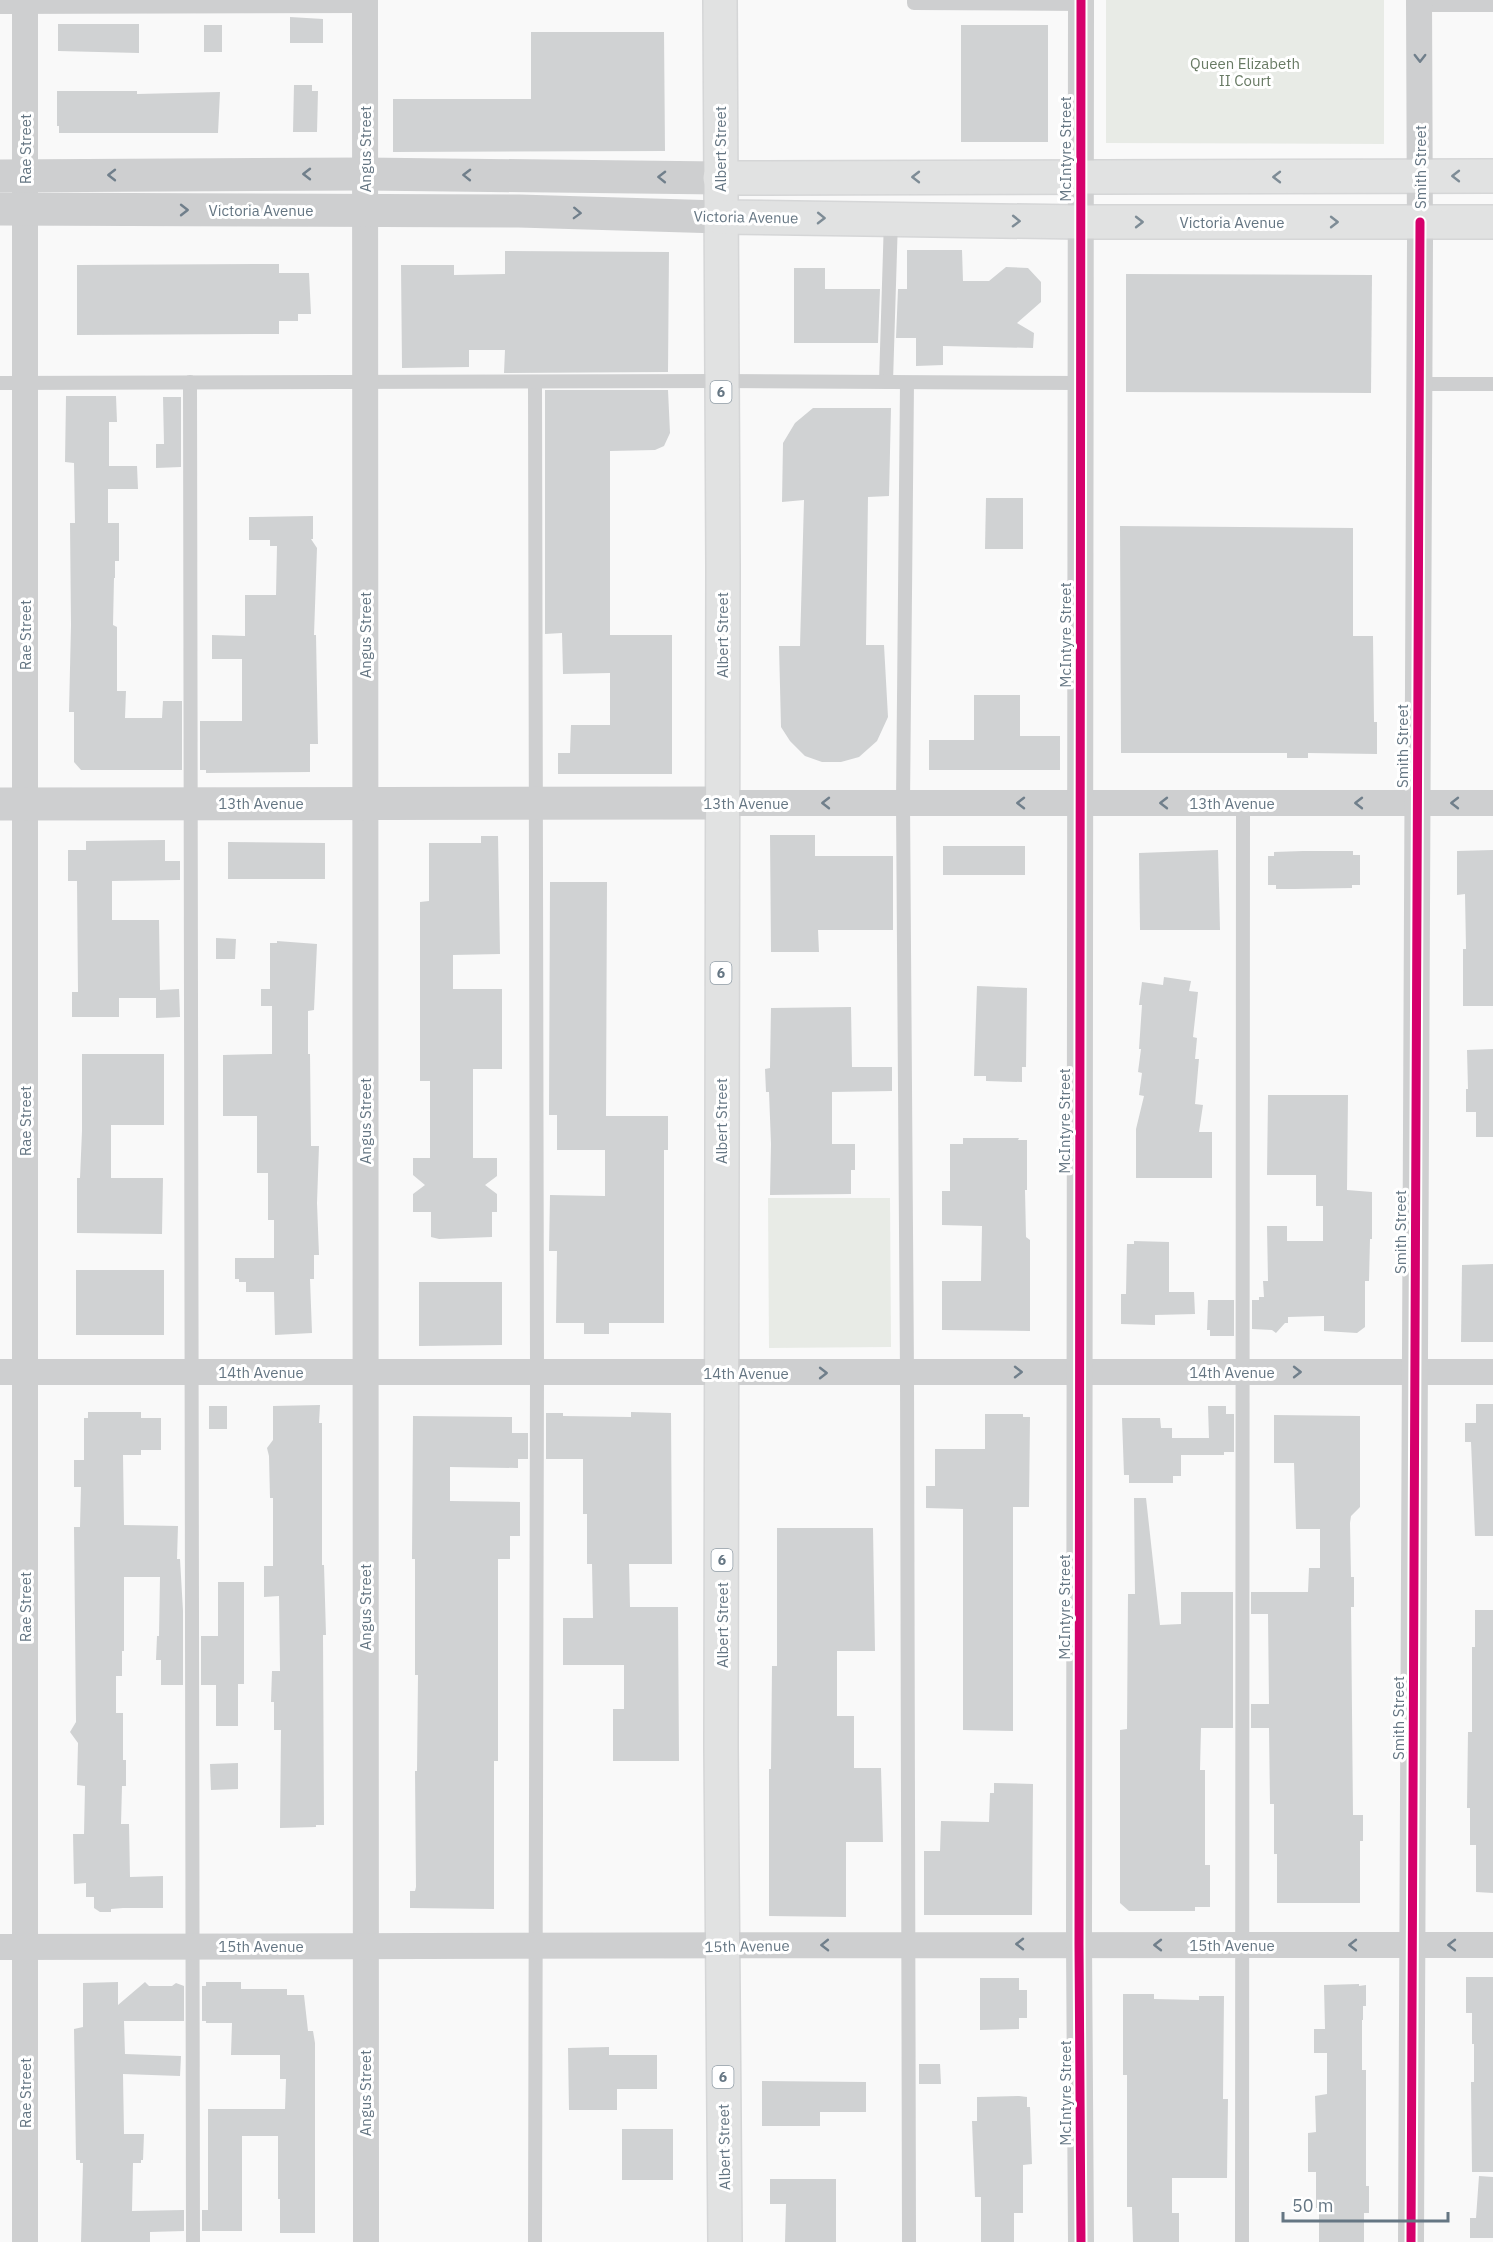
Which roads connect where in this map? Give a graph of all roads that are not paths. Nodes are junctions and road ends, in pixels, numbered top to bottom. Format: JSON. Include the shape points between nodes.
{"nodes":[{"id":1,"x":720,"y":0,"type":"edge"},
{"id":2,"x":914,"y":0,"type":"edge"},
{"id":3,"x":1081,"y":2,"type":"edge"},
{"id":4,"x":1419,"y":2,"type":"edge"},
{"id":5,"x":188,"y":3,"type":"edge"},
{"id":6,"x":365,"y":3,"type":"edge"},
{"id":7,"x":17,"y":5,"type":"edge"},
{"id":8,"x":1493,"y":5,"type":"edge"},
{"id":9,"x":365,"y":174,"type":"junction"},
{"id":10,"x":12,"y":176,"type":"edge"},
{"id":11,"x":1420,"y":176,"type":"junction"},
{"id":12,"x":1493,"y":176,"type":"edge"},
{"id":13,"x":1080,"y":177,"type":"junction"},
{"id":14,"x":720,"y":178,"type":"junction"},
{"id":15,"x":12,"y":209,"type":"edge"},
{"id":16,"x":365,"y":211,"type":"junction"},
{"id":17,"x":720,"y":217,"type":"junction"},
{"id":18,"x":891,"y":219,"type":"junction"},
{"id":19,"x":1080,"y":222,"type":"junction"},
{"id":20,"x":1420,"y":222,"type":"junction"},
{"id":21,"x":1493,"y":222,"type":"edge"},
{"id":22,"x":721,"y":381,"type":"junction"},
{"id":23,"x":12,"y":382,"type":"edge"},
{"id":24,"x":190,"y":382,"type":"junction"},
{"id":25,"x":365,"y":382,"type":"junction"},
{"id":26,"x":535,"y":382,"type":"junction"},
{"id":27,"x":885,"y":382,"type":"junction"},
{"id":28,"x":907,"y":383,"type":"junction"},
{"id":29,"x":1080,"y":383,"type":"junction"},
{"id":30,"x":1419,"y":384,"type":"junction"},
{"id":31,"x":1493,"y":384,"type":"edge"},
{"id":32,"x":365,"y":803,"type":"junction"},
{"id":33,"x":536,"y":803,"type":"junction"},
{"id":34,"x":722,"y":803,"type":"junction"},
{"id":35,"x":903,"y":803,"type":"junction"},
{"id":36,"x":1079,"y":803,"type":"junction"},
{"id":37,"x":1243,"y":803,"type":"junction"},
{"id":38,"x":1417,"y":803,"type":"junction"},
{"id":39,"x":1493,"y":803,"type":"edge"},
{"id":40,"x":12,"y":804,"type":"edge"},
{"id":41,"x":191,"y":804,"type":"junction"},
{"id":42,"x":365,"y":1371,"type":"junction"},
{"id":43,"x":12,"y":1372,"type":"edge"},
{"id":44,"x":192,"y":1372,"type":"junction"},
{"id":45,"x":537,"y":1372,"type":"junction"},
{"id":46,"x":1079,"y":1372,"type":"junction"},
{"id":47,"x":1242,"y":1372,"type":"junction"},
{"id":48,"x":1414,"y":1372,"type":"junction"},
{"id":49,"x":1493,"y":1372,"type":"edge"},
{"id":50,"x":723,"y":1373,"type":"junction"},
{"id":51,"x":907,"y":1373,"type":"junction"},
{"id":52,"x":907,"y":1944,"type":"junction"},
{"id":53,"x":1078,"y":1944,"type":"junction"},
{"id":54,"x":1242,"y":1945,"type":"junction"},
{"id":55,"x":1411,"y":1945,"type":"junction"},
{"id":56,"x":1493,"y":1945,"type":"edge"},
{"id":57,"x":193,"y":1946,"type":"junction"},
{"id":58,"x":365,"y":1946,"type":"junction"},
{"id":59,"x":536,"y":1946,"type":"junction"},
{"id":60,"x":722,"y":1946,"type":"junction"},
{"id":61,"x":12,"y":1947,"type":"edge"},
{"id":62,"x":25,"y":2242,"type":"edge"},
{"id":63,"x":193,"y":2242,"type":"edge"},
{"id":64,"x":366,"y":2242,"type":"edge"},
{"id":65,"x":535,"y":2242,"type":"edge"},
{"id":66,"x":725,"y":2242,"type":"edge"},
{"id":67,"x":909,"y":2242,"type":"edge"},
{"id":68,"x":1081,"y":2242,"type":"edge"},
{"id":69,"x":1242,"y":2242,"type":"edge"},
{"id":70,"x":1411,"y":2242,"type":"edge"}],
"edges":[{"from":1,"to":14,"type":"main road","name":"Albert Street","number":"6"},
{"from":2,"to":3,"type":"lane"},
{"from":3,"to":13,"type":"street","name":"McIntyre Street"},
{"from":4,"to":8,"type":"lane"},
{"from":4,"to":11,"type":"street","name":"Smith Street","one_way":true},
{"from":5,"to":6,"type":"lane"},
{"from":5,"to":7,"type":"lane"},
{"from":6,"to":9,"type":"street","name":"Angus Street"},
{"from":7,"to":10,"type":"street","name":"Rae Street"},
{"from":9,"to":10,"type":"street","one_way":true},
{"from":14,"to":9,"type":"street","one_way":true},
{"from":9,"to":16,"type":"street","name":"Angus Street"},
{"from":10,"to":15,"type":"street","name":"Rae Street"},
{"from":12,"to":11,"type":"main road","one_way":true},
{"from":11,"to":13,"type":"main road","one_way":true},
{"from":11,"to":20,"type":"street","name":"Smith Street"},
{"from":13,"to":14,"type":"main road","one_way":true},
{"from":13,"to":19,"type":"street","name":"McIntyre Street"},
{"from":14,"to":17,"type":"main road","name":"Albert Street","number":"6"},
{"from":15,"to":16,"type":"street","name":"Victoria Avenue","one_way":true},
{"from":15,"to":23,"type":"street","name":"Rae Street"},
{"from":16,"to":17,"type":"street","name":"Victoria Avenue","one_way":true},
{"from":16,"to":25,"type":"street","name":"Angus Street"},
{"from":17,"to":18,"type":"main road","name":"Victoria Avenue","one_way":true},
{"from":17,"to":22,"type":"main road","name":"Albert Street","number":"6"},
{"from":18,"to":19,"type":"main road","name":"Victoria Avenue","one_way":true},
{"from":18,"to":27,"type":"lane"},
{"from":19,"to":20,"type":"main road","name":"Victoria Avenue","one_way":true},
{"from":19,"to":29,"type":"street","name":"McIntyre Street"},
{"from":20,"to":21,"type":"main road","name":"Victoria Avenue"},
{"from":20,"to":30,"type":"street","name":"Smith Street"},
{"from":22,"to":26,"type":"lane"},
{"from":22,"to":27,"type":"lane"},
{"from":22,"to":34,"type":"main road","name":"Albert Street","number":"6"},
{"from":23,"to":24,"type":"lane"},
{"from":23,"to":40,"type":"street","name":"Rae Street"},
{"from":24,"to":25,"type":"lane"},
{"from":24,"to":41,"type":"lane"},
{"from":25,"to":26,"type":"lane"},
{"from":25,"to":32,"type":"street","name":"Angus Street"},
{"from":26,"to":33,"type":"lane"},
{"from":27,"to":28,"type":"lane"},
{"from":28,"to":29,"type":"lane"},
{"from":28,"to":35,"type":"lane"},
{"from":29,"to":36,"type":"street","name":"McIntyre Street"},
{"from":30,"to":31,"type":"lane"},
{"from":30,"to":38,"type":"street","name":"Smith Street"},
{"from":32,"to":33,"type":"street","name":"13th Avenue"},
{"from":32,"to":41,"type":"street","name":"13th Avenue"},
{"from":32,"to":42,"type":"street","name":"Angus Street"},
{"from":33,"to":34,"type":"street","name":"13th Avenue"},
{"from":33,"to":45,"type":"lane"},
{"from":35,"to":34,"type":"street","name":"13th Avenue","one_way":true},
{"from":34,"to":50,"type":"main road","name":"Albert Street","number":"6"},
{"from":36,"to":35,"type":"street","name":"13th Avenue","one_way":true},
{"from":35,"to":51,"type":"lane"},
{"from":37,"to":36,"type":"street","name":"13th Avenue","one_way":true},
{"from":36,"to":46,"type":"street","name":"McIntyre Street"},
{"from":38,"to":37,"type":"street","name":"13th Avenue","one_way":true},
{"from":37,"to":47,"type":"lane"},
{"from":39,"to":38,"type":"street","name":"13th Avenue","one_way":true},
{"from":38,"to":48,"type":"street","name":"Smith Street"},
{"from":40,"to":41,"type":"street","name":"13th Avenue"},
{"from":40,"to":43,"type":"street","name":"Rae Street"},
{"from":41,"to":44,"type":"lane"},
{"from":42,"to":44,"type":"street","name":"14th Avenue"},
{"from":42,"to":45,"type":"street","name":"14th Avenue"},
{"from":42,"to":58,"type":"street","name":"Angus Street"},
{"from":43,"to":44,"type":"street","name":"14th Avenue"},
{"from":43,"to":61,"type":"street","name":"Rae Street"},
{"from":44,"to":57,"type":"lane"},
{"from":45,"to":50,"type":"street","name":"14th Avenue"},
{"from":45,"to":59,"type":"lane"},
{"from":46,"to":47,"type":"street","name":"14th Avenue"},
{"from":51,"to":46,"type":"street","name":"14th Avenue","one_way":true},
{"from":46,"to":53,"type":"street","name":"McIntyre Street"},
{"from":47,"to":48,"type":"street","name":"14th Avenue","one_way":true},
{"from":47,"to":54,"type":"lane"},
{"from":48,"to":49,"type":"street","name":"14th Avenue"},
{"from":48,"to":55,"type":"street","name":"Smith Street"},
{"from":50,"to":51,"type":"street","name":"14th Avenue","one_way":true},
{"from":50,"to":60,"type":"main road","name":"Albert Street","number":"6"},
{"from":51,"to":52,"type":"lane"},
{"from":53,"to":52,"type":"street","name":"15th Avenue","one_way":true},
{"from":52,"to":60,"type":"street","name":"15th Avenue","one_way":true},
{"from":52,"to":67,"type":"lane"},
{"from":54,"to":53,"type":"street","name":"15th Avenue","one_way":true},
{"from":53,"to":68,"type":"street","name":"McIntyre Street"},
{"from":55,"to":54,"type":"street","name":"15th Avenue","one_way":true},
{"from":54,"to":69,"type":"lane"},
{"from":56,"to":55,"type":"street","name":"15th Avenue","one_way":true},
{"from":55,"to":70,"type":"street","name":"Smith Street"},
{"from":57,"to":58,"type":"street","name":"15th Avenue"},
{"from":57,"to":61,"type":"street","name":"15th Avenue"},
{"from":57,"to":63,"type":"lane"},
{"from":58,"to":59,"type":"street","name":"15th Avenue"},
{"from":58,"to":64,"type":"street","name":"Angus Street"},
{"from":59,"to":60,"type":"street","name":"15th Avenue"},
{"from":59,"to":65,"type":"lane"},
{"from":60,"to":66,"type":"main road","name":"Albert Street","number":"6"},
{"from":61,"to":62,"type":"street","name":"Rae Street"}]}
